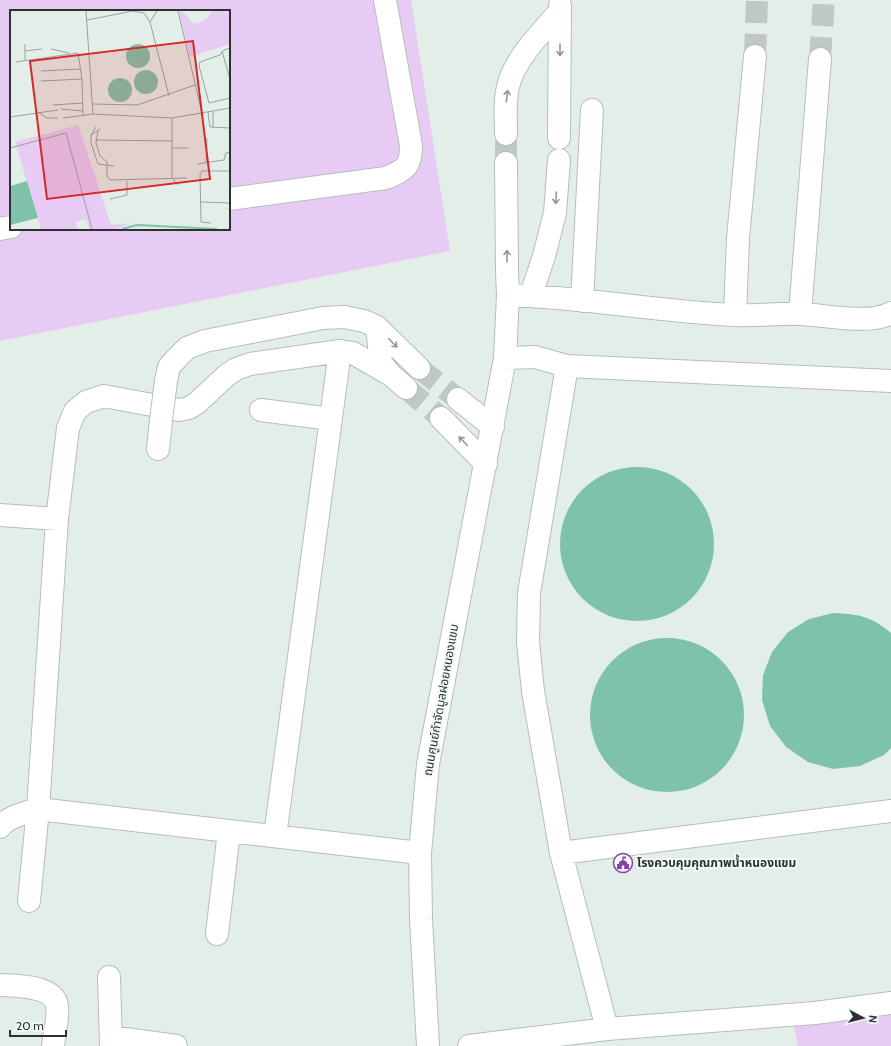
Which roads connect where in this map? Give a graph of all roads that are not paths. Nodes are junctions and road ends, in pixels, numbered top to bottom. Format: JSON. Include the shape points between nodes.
{"nodes":[{"id":1,"x":385,"y":0,"type":"edge"},
{"id":2,"x":560,"y":5,"type":"edge"},
{"id":3,"x":755,"y":56,"type":"tunnel mouth"},
{"id":4,"x":820,"y":59,"type":"tunnel mouth"},
{"id":5,"x":592,"y":110,"type":"dead end"},
{"id":6,"x":506,"y":134,"type":"tunnel mouth"},
{"id":7,"x":506,"y":163,"type":"tunnel mouth"},
{"id":8,"x":230,"y":198,"type":"edge"},
{"id":9,"x":10,"y":227,"type":"edge"},
{"id":10,"x":0,"y":229,"type":"edge"},
{"id":11,"x":508,"y":295,"type":"junction"},
{"id":12,"x":531,"y":295,"type":"junction"},
{"id":13,"x":582,"y":301,"type":"junction"},
{"id":14,"x":891,"y":313,"type":"edge"},
{"id":15,"x":800,"y":314,"type":"junction"},
{"id":16,"x":736,"y":315,"type":"junction"},
{"id":17,"x":377,"y":327,"type":"junction"},
{"id":18,"x":340,"y":351,"type":"junction"},
{"id":19,"x":505,"y":358,"type":"junction"},
{"id":20,"x":567,"y":366,"type":"junction"},
{"id":21,"x":419,"y":368,"type":"tunnel mouth"},
{"id":22,"x":891,"y":381,"type":"edge"},
{"id":23,"x":458,"y":399,"type":"tunnel mouth"},
{"id":24,"x":261,"y":410,"type":"dead end"},
{"id":25,"x":441,"y":418,"type":"tunnel mouth"},
{"id":26,"x":331,"y":419,"type":"junction"},
{"id":27,"x":493,"y":427,"type":"junction"},
{"id":28,"x":158,"y":449,"type":"dead end"},
{"id":29,"x":486,"y":464,"type":"junction"},
{"id":30,"x":0,"y":515,"type":"edge"},
{"id":31,"x":57,"y":519,"type":"junction"},
{"id":32,"x":38,"y":809,"type":"junction"},
{"id":33,"x":891,"y":811,"type":"edge"},
{"id":34,"x":0,"y":827,"type":"edge"},
{"id":35,"x":229,"y":831,"type":"junction"},
{"id":36,"x":275,"y":836,"type":"junction"},
{"id":37,"x":420,"y":853,"type":"junction"},
{"id":38,"x":561,"y":853,"type":"junction"},
{"id":39,"x":29,"y":901,"type":"dead end"},
{"id":40,"x":217,"y":934,"type":"dead end"},
{"id":41,"x":109,"y":977,"type":"dead end"},
{"id":42,"x":0,"y":984,"type":"edge"},
{"id":43,"x":891,"y":1003,"type":"edge"},
{"id":44,"x":607,"y":1029,"type":"junction"},
{"id":45,"x":111,"y":1041,"type":"edge"},
{"id":46,"x":53,"y":1046,"type":"edge"},
{"id":47,"x":176,"y":1046,"type":"edge"},
{"id":48,"x":428,"y":1046,"type":"edge"},
{"id":49,"x":469,"y":1046,"type":"edge"}],
"edges":[{"from":1,"to":8,"type":"street","via":[[411,146],[411,157],[405,169],[386,178]]},
{"from":6,"to":2,"type":"street","one_way":true,"via":[[509,83],[518,61]]},
{"from":2,"to":12,"type":"street","one_way":true,"via":[[559,149],[555,213]]},
{"from":3,"to":16,"type":"street","via":[[738,238]]},
{"from":4,"to":15,"type":"street"},
{"from":5,"to":13,"type":"street"},
{"from":11,"to":7,"type":"street","name":"ถนนศูนย์กำจัดมูลฝอยหนองแขม","one_way":true},
{"from":9,"to":10,"type":"street"},
{"from":11,"to":12,"type":"street"},
{"from":11,"to":19,"type":"street","name":"ถนนศูนย์กำจัดมูลฝอยหนองแขม"},
{"from":12,"to":13,"type":"street"},
{"from":13,"to":16,"type":"street"},
{"from":14,"to":15,"type":"street","via":[[865,319]]},
{"from":15,"to":16,"type":"street"},
{"from":17,"to":18,"type":"street","via":[[381,363],[398,382],[353,353]]},
{"from":17,"to":21,"type":"street","one_way":true},
{"from":17,"to":28,"type":"street","bridge":true,"via":[[344,317],[322,318],[205,341],[187,348],[169,367]]},
{"from":18,"to":26,"type":"street"},
{"from":18,"to":31,"type":"street","via":[[250,364],[236,369],[189,408],[179,410],[104,396],[86,402],[75,410],[68,428]]},
{"from":19,"to":20,"type":"street","via":[[536,357]]},
{"from":19,"to":27,"type":"street","name":"ถนนศูนย์กำจัดมูลฝอยหนองแขม"},
{"from":20,"to":22,"type":"street"},
{"from":20,"to":38,"type":"street","via":[[529,593],[528,642],[533,692]]},
{"from":23,"to":27,"type":"street"},
{"from":24,"to":26,"type":"street"},
{"from":29,"to":25,"type":"street","one_way":true},
{"from":26,"to":36,"type":"street"},
{"from":27,"to":29,"type":"street","name":"ถนนศูนย์กำจัดมูลฝอยหนองแขม"},
{"from":29,"to":37,"type":"street","name":"ถนนศูนย์กำจัดมูลฝอยหนองแขม","via":[[428,764]]},
{"from":30,"to":31,"type":"street"},
{"from":31,"to":32,"type":"street"},
{"from":32,"to":34,"type":"street","via":[[21,813]]},
{"from":32,"to":35,"type":"street"},
{"from":32,"to":39,"type":"street"},
{"from":33,"to":38,"type":"street"},
{"from":35,"to":36,"type":"street"},
{"from":35,"to":40,"type":"street"},
{"from":36,"to":37,"type":"street"},
{"from":37,"to":48,"type":"street","name":"ถนนศูนย์กำจัดมูลฝอยหนองแขม"},
{"from":38,"to":44,"type":"street"},
{"from":41,"to":45,"type":"street"},
{"from":42,"to":46,"type":"street","via":[[26,986],[53,996],[57,1006]]},
{"from":43,"to":44,"type":"street","via":[[815,1012]]},
{"from":44,"to":49,"type":"street"},
{"from":45,"to":47,"type":"street"}]}
